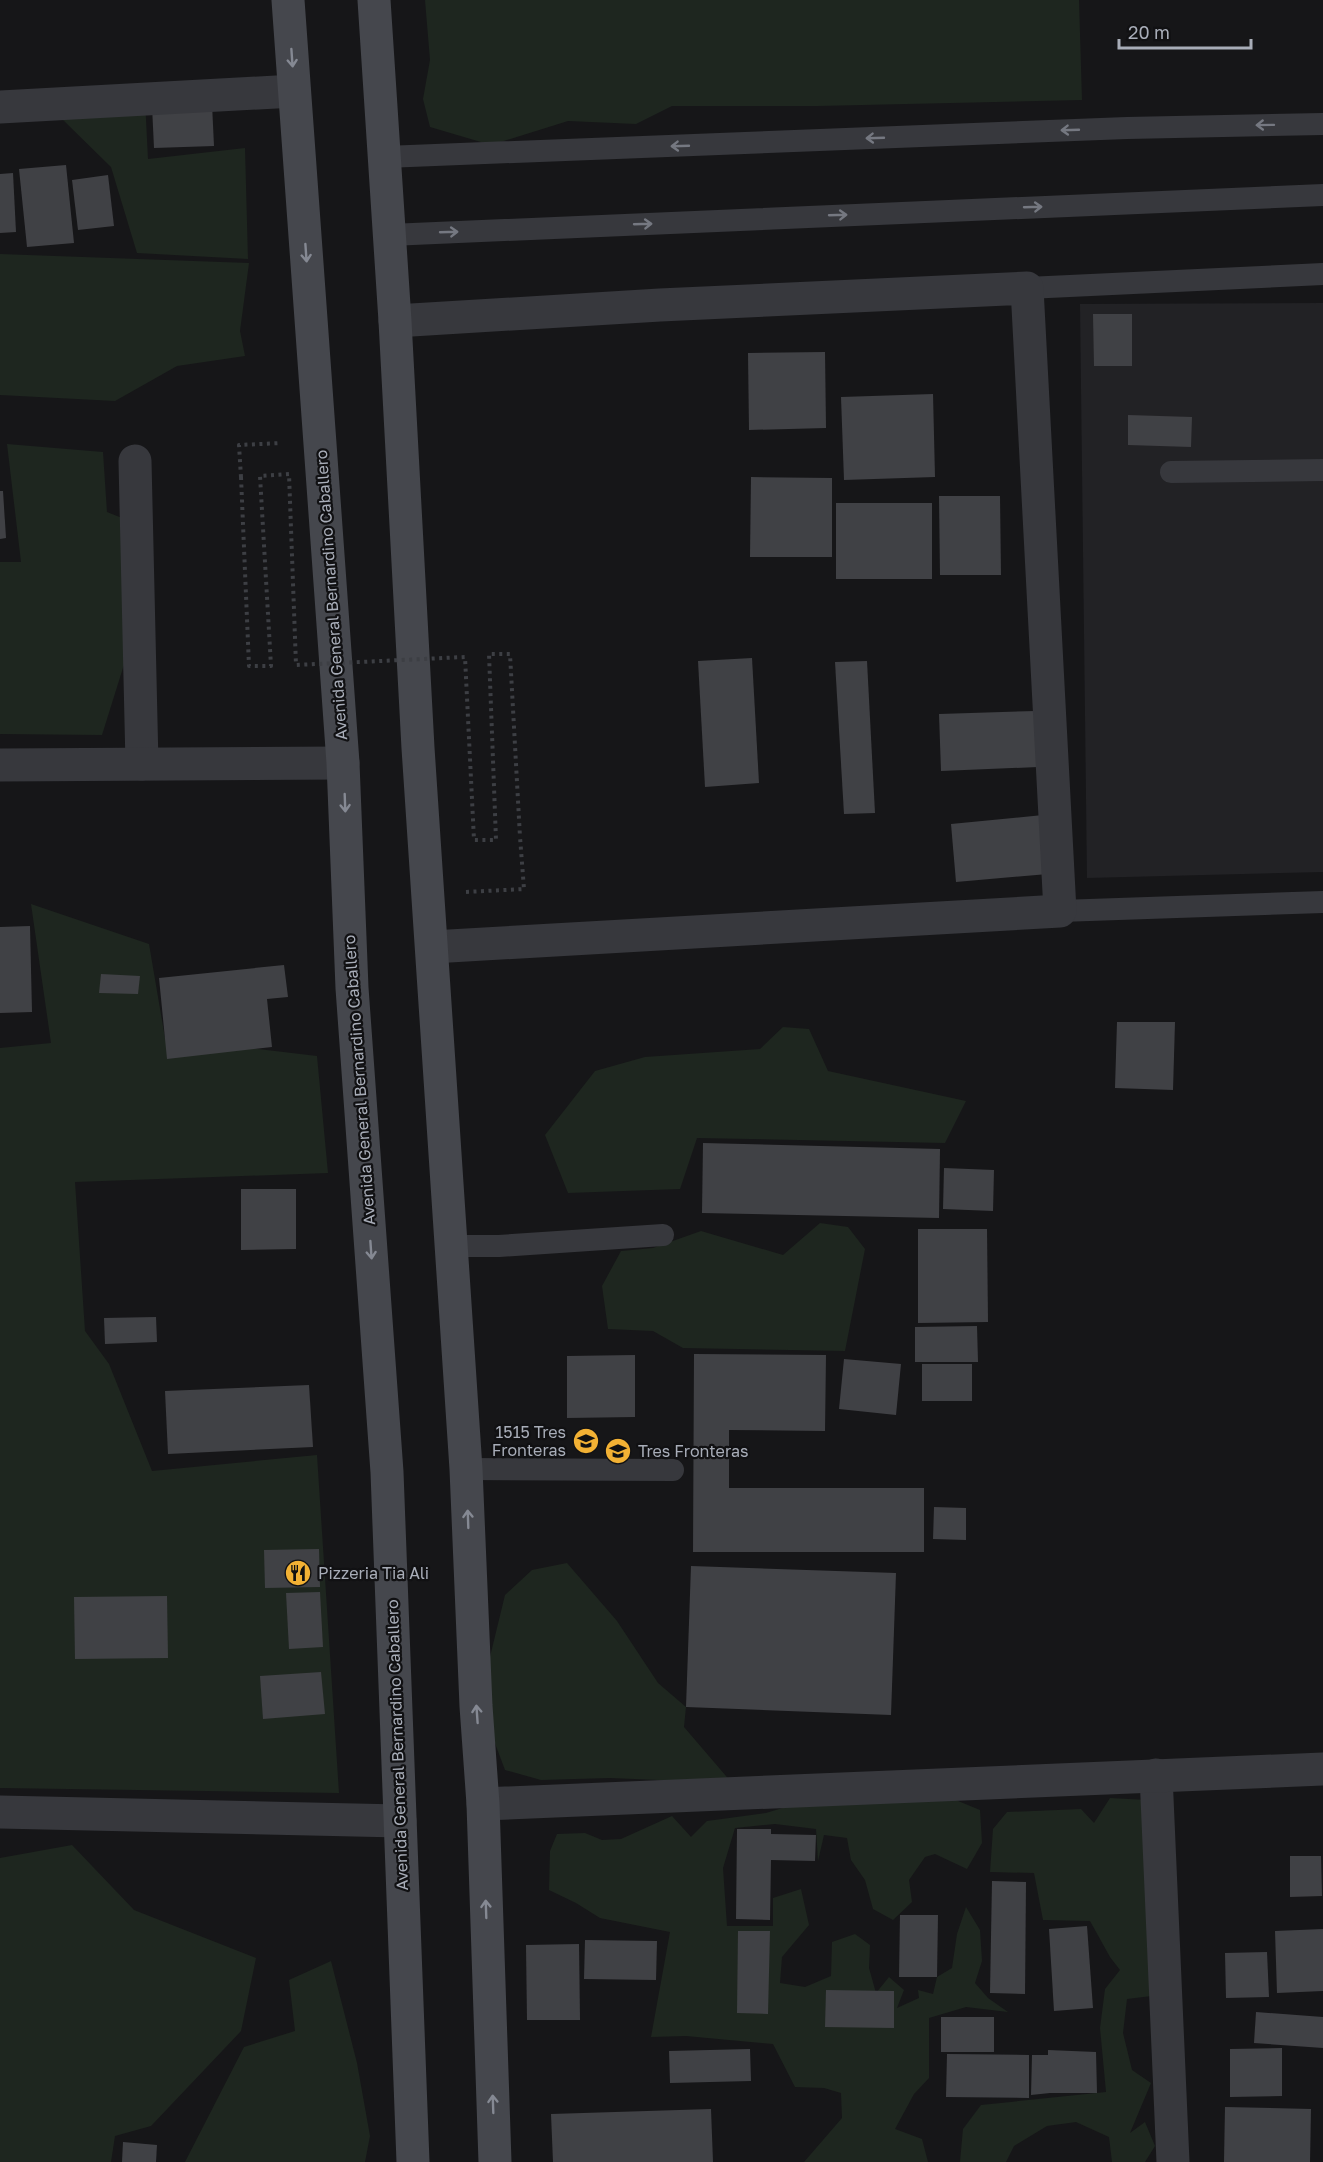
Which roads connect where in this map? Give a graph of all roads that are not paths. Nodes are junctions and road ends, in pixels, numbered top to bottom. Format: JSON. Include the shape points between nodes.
{"nodes":[{"id":1,"x":288,"y":0,"type":"edge"},
{"id":2,"x":374,"y":0,"type":"edge"},
{"id":3,"x":294,"y":91,"type":"junction"},
{"id":4,"x":0,"y":107,"type":"edge"},
{"id":5,"x":1323,"y":124,"type":"edge"},
{"id":6,"x":386,"y":157,"type":"junction"},
{"id":7,"x":1323,"y":195,"type":"edge"},
{"id":8,"x":390,"y":235,"type":"junction"},
{"id":9,"x":1323,"y":274,"type":"edge"},
{"id":10,"x":1027,"y":288,"type":"junction"},
{"id":11,"x":395,"y":321,"type":"junction"},
{"id":12,"x":135,"y":461,"type":"dead end"},
{"id":13,"x":1323,"y":470,"type":"edge"},
{"id":14,"x":1171,"y":472,"type":"dead end"},
{"id":15,"x":343,"y":763,"type":"junction"},
{"id":16,"x":141,"y":764,"type":"junction"},
{"id":17,"x":0,"y":765,"type":"edge"},
{"id":18,"x":1323,"y":902,"type":"edge"},
{"id":19,"x":1060,"y":911,"type":"junction"},
{"id":20,"x":432,"y":947,"type":"junction"},
{"id":21,"x":663,"y":1235,"type":"dead end"},
{"id":22,"x":452,"y":1245,"type":"junction"},
{"id":23,"x":466,"y":1469,"type":"junction"},
{"id":24,"x":673,"y":1470,"type":"dead end"},
{"id":25,"x":1323,"y":1768,"type":"edge"},
{"id":26,"x":1156,"y":1775,"type":"junction"},
{"id":27,"x":483,"y":1804,"type":"junction"},
{"id":28,"x":0,"y":1812,"type":"edge"},
{"id":29,"x":400,"y":1821,"type":"junction"},
{"id":30,"x":413,"y":2162,"type":"edge"},
{"id":31,"x":495,"y":2162,"type":"edge"},
{"id":32,"x":1173,"y":2162,"type":"edge"}],
"edges":[{"from":1,"to":3,"type":"main road","name":"Avenida General Bernardino Caballero","one_way":true},
{"from":2,"to":6,"type":"main road"},
{"from":3,"to":4,"type":"street"},
{"from":3,"to":15,"type":"main road","name":"Avenida General Bernardino Caballero","one_way":true},
{"from":5,"to":6,"type":"lane","one_way":true},
{"from":6,"to":8,"type":"main road"},
{"from":8,"to":7,"type":"lane","one_way":true},
{"from":8,"to":11,"type":"main road"},
{"from":9,"to":10,"type":"lane"},
{"from":10,"to":11,"type":"street"},
{"from":10,"to":19,"type":"street"},
{"from":11,"to":20,"type":"main road"},
{"from":12,"to":16,"type":"street"},
{"from":13,"to":14,"type":"lane"},
{"from":15,"to":16,"type":"street"},
{"from":15,"to":29,"type":"main road","name":"Avenida General Bernardino Caballero","one_way":true,"via":[[352,988],[387,1472]]},
{"from":16,"to":17,"type":"street"},
{"from":18,"to":19,"type":"lane"},
{"from":19,"to":20,"type":"street"},
{"from":20,"to":22,"type":"main road"},
{"from":21,"to":22,"type":"lane"},
{"from":22,"to":23,"type":"main road"},
{"from":23,"to":24,"type":"lane"},
{"from":27,"to":23,"type":"main road","one_way":true},
{"from":25,"to":26,"type":"street"},
{"from":26,"to":27,"type":"street"},
{"from":26,"to":32,"type":"street"},
{"from":31,"to":27,"type":"main road","one_way":true},
{"from":28,"to":29,"type":"street"},
{"from":29,"to":30,"type":"main road","name":"Avenida General Bernardino Caballero"}]}
